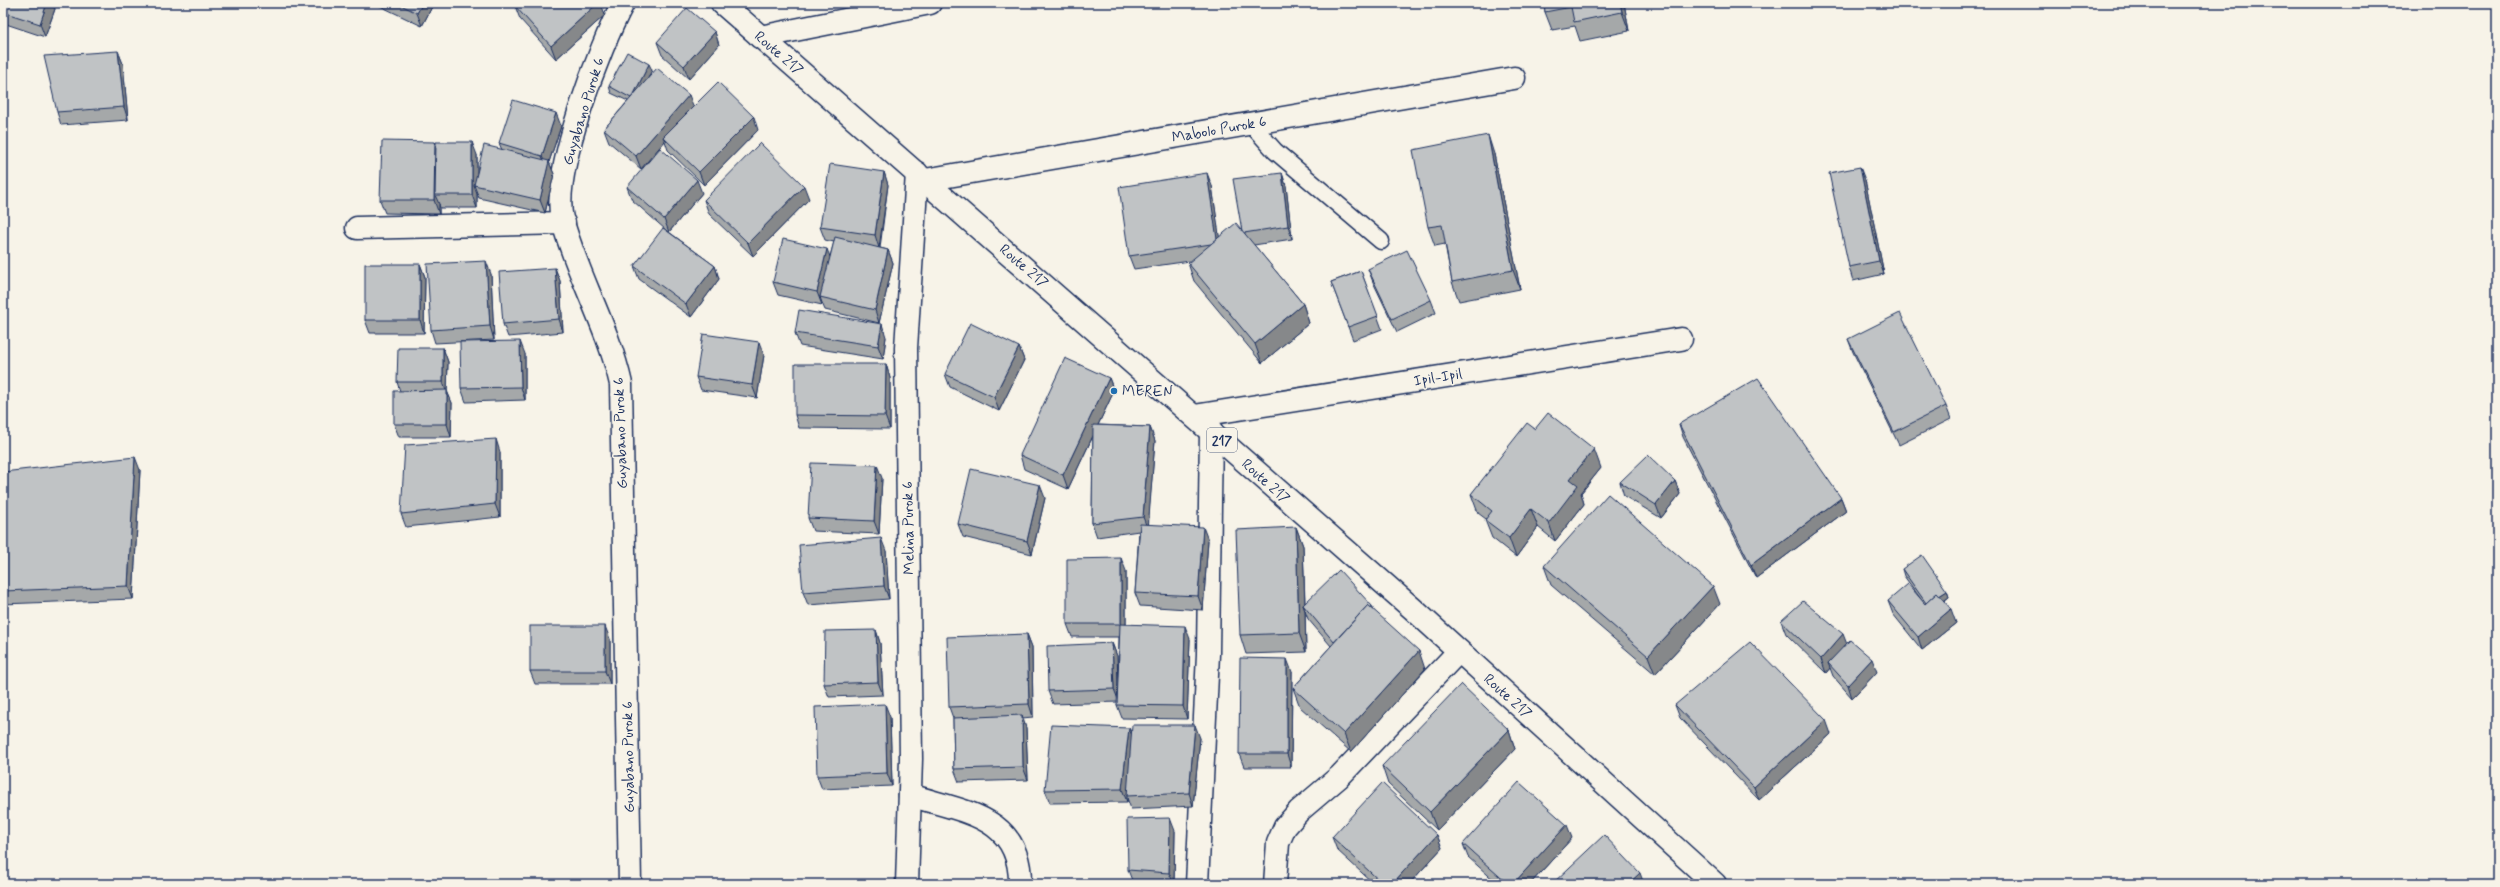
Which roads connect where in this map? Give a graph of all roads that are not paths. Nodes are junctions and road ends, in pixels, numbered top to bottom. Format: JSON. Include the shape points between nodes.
{"nodes":[{"id":1,"x":622,"y":3,"type":"edge"},
{"id":2,"x":722,"y":3,"type":"edge"},
{"id":3,"x":930,"y":3,"type":"edge"},
{"id":4,"x":760,"y":37,"type":"junction"},
{"id":5,"x":1514,"y":78,"type":"dead end"},
{"id":6,"x":1250,"y":123,"type":"junction"},
{"id":7,"x":921,"y":176,"type":"junction"},
{"id":8,"x":564,"y":223,"type":"junction"},
{"id":9,"x":356,"y":228,"type":"dead end"},
{"id":10,"x":1381,"y":241,"type":"dead end"},
{"id":11,"x":1681,"y":339,"type":"dead end"},
{"id":12,"x":1194,"y":416,"type":"junction"},
{"id":13,"x":1211,"y":430,"type":"junction"},
{"id":14,"x":1458,"y":651,"type":"junction"},
{"id":15,"x":910,"y":795,"type":"junction"},
{"id":16,"x":630,"y":884,"type":"edge"},
{"id":17,"x":908,"y":884,"type":"edge"},
{"id":18,"x":1020,"y":884,"type":"edge"},
{"id":19,"x":1196,"y":884,"type":"edge"},
{"id":20,"x":1275,"y":884,"type":"edge"},
{"id":21,"x":1715,"y":884,"type":"edge"}],
"edges":[{"from":1,"to":8,"type":"street","name":"Guyabano Purok 6","via":[[609,29],[570,142],[559,194]]},
{"from":2,"to":4,"type":"street","name":"Route 217","number":"217"},
{"from":3,"to":4,"type":"street"},
{"from":4,"to":7,"type":"street","name":"Route 217","number":"217"},
{"from":5,"to":6,"type":"street","name":"Mabolo Purok 6"},
{"from":6,"to":7,"type":"street","name":"Mabolo Purok 6"},
{"from":6,"to":10,"type":"lane","via":[[1275,151]]},
{"from":7,"to":12,"type":"street","name":"Route 217","number":"217"},
{"from":7,"to":15,"type":"street","name":"Melina Purok 6","via":[[906,348]]},
{"from":8,"to":9,"type":"street"},
{"from":8,"to":16,"type":"street","name":"Guyabano Purok 6","via":[[616,361],[621,384]]},
{"from":11,"to":12,"type":"street","name":"Ipil-Ipil"},
{"from":12,"to":13,"type":"street","name":"Route 217","number":"217"},
{"from":13,"to":14,"type":"street","name":"Route 217","number":"217"},
{"from":13,"to":19,"type":"street","via":[[1208,654]]},
{"from":14,"to":20,"type":"street","via":[[1339,777],[1299,811],[1285,827],[1278,843]]},
{"from":14,"to":21,"type":"street","name":"Route 217","number":"217"},
{"from":15,"to":17,"type":"street","name":"Melina Purok 6"},
{"from":15,"to":18,"type":"street","via":[[989,821],[1013,846]]}]}
